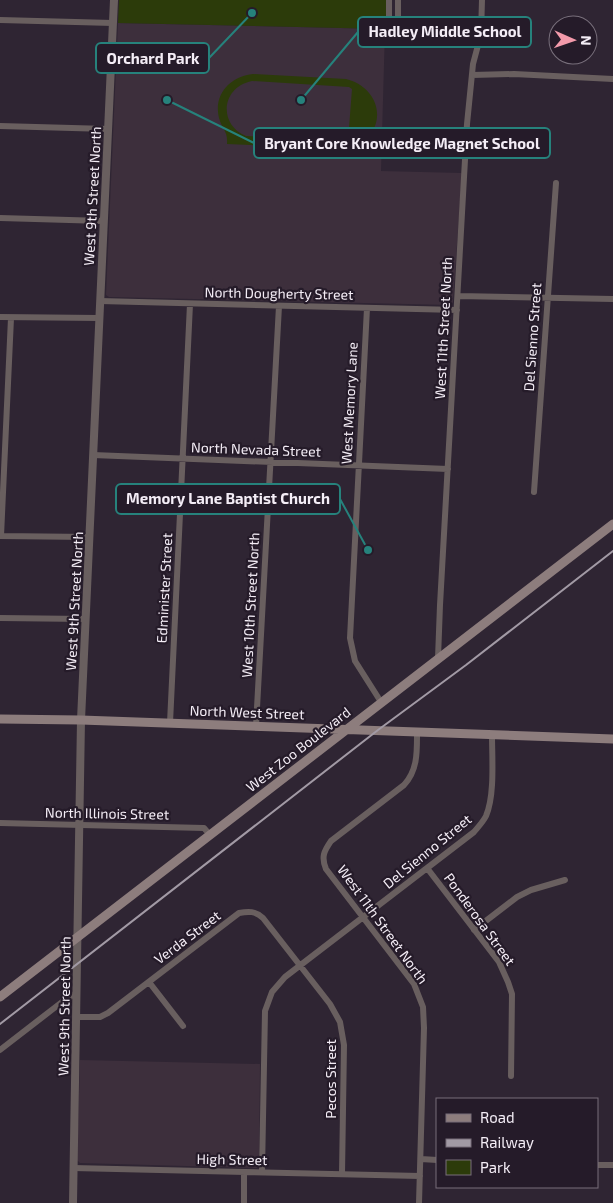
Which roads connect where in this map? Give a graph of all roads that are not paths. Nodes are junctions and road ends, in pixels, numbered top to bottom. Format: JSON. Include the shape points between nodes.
{"nodes":[{"id":1,"x":114,"y":0,"type":"edge"},
{"id":2,"x":389,"y":0,"type":"edge"},
{"id":3,"x":398,"y":0,"type":"edge"},
{"id":4,"x":482,"y":0,"type":"edge"},
{"id":5,"x":0,"y":20,"type":"edge"},
{"id":6,"x":113,"y":23,"type":"junction"},
{"id":7,"x":472,"y":75,"type":"junction"},
{"id":8,"x":613,"y":79,"type":"edge"},
{"id":9,"x":0,"y":126,"type":"edge"},
{"id":10,"x":108,"y":129,"type":"junction"},
{"id":11,"x":556,"y":183,"type":"dead end"},
{"id":12,"x":0,"y":218,"type":"edge"},
{"id":13,"x":104,"y":220,"type":"junction"},
{"id":14,"x":458,"y":296,"type":"junction"},
{"id":15,"x":548,"y":298,"type":"junction"},
{"id":16,"x":613,"y":299,"type":"edge"},
{"id":17,"x":100,"y":301,"type":"junction"},
{"id":18,"x":190,"y":304,"type":"junction"},
{"id":19,"x":279,"y":306,"type":"junction"},
{"id":20,"x":367,"y":308,"type":"junction"},
{"id":21,"x":457,"y":310,"type":"junction"},
{"id":22,"x":0,"y":318,"type":"edge"},
{"id":23,"x":11,"y":318,"type":"junction"},
{"id":24,"x":99,"y":318,"type":"junction"},
{"id":25,"x":2,"y":454,"type":"edge"},
{"id":26,"x":93,"y":455,"type":"junction"},
{"id":27,"x":183,"y":459,"type":"junction"},
{"id":28,"x":270,"y":462,"type":"junction"},
{"id":29,"x":358,"y":465,"type":"junction"},
{"id":30,"x":448,"y":469,"type":"junction"},
{"id":31,"x":534,"y":492,"type":"dead end"},
{"id":32,"x":613,"y":524,"type":"edge"},
{"id":33,"x":0,"y":536,"type":"edge"},
{"id":34,"x":89,"y":537,"type":"junction"},
{"id":35,"x":0,"y":618,"type":"edge"},
{"id":36,"x":86,"y":619,"type":"junction"},
{"id":37,"x":438,"y":658,"type":"junction"},
{"id":38,"x":382,"y":702,"type":"junction"},
{"id":39,"x":0,"y":719,"type":"edge"},
{"id":40,"x":81,"y":720,"type":"junction"},
{"id":41,"x":170,"y":723,"type":"junction"},
{"id":42,"x":256,"y":726,"type":"junction"},
{"id":43,"x":346,"y":729,"type":"junction"},
{"id":44,"x":417,"y":732,"type":"junction"},
{"id":45,"x":492,"y":735,"type":"junction"},
{"id":46,"x":613,"y":739,"type":"edge"},
{"id":47,"x":0,"y":824,"type":"edge"},
{"id":48,"x":79,"y":824,"type":"junction"},
{"id":49,"x":210,"y":835,"type":"junction"},
{"id":50,"x":427,"y":868,"type":"junction"},
{"id":51,"x":565,"y":880,"type":"dead end"},
{"id":52,"x":364,"y":917,"type":"junction"},
{"id":53,"x":474,"y":930,"type":"junction"},
{"id":54,"x":77,"y":937,"type":"junction"},
{"id":55,"x":300,"y":966,"type":"junction"},
{"id":56,"x":149,"y":982,"type":"junction"},
{"id":57,"x":76,"y":993,"type":"junction"},
{"id":58,"x":0,"y":997,"type":"edge"},
{"id":59,"x":76,"y":1017,"type":"junction"},
{"id":60,"x":182,"y":1026,"type":"dead end"},
{"id":61,"x":0,"y":1050,"type":"edge"},
{"id":62,"x":511,"y":1076,"type":"dead end"},
{"id":63,"x":421,"y":1159,"type":"junction"},
{"id":64,"x":436,"y":1160,"type":"edge"},
{"id":65,"x":598,"y":1165,"type":"edge"},
{"id":66,"x":613,"y":1165,"type":"edge"},
{"id":67,"x":73,"y":1168,"type":"junction"},
{"id":68,"x":244,"y":1172,"type":"junction"},
{"id":69,"x":262,"y":1172,"type":"junction"},
{"id":70,"x":342,"y":1174,"type":"junction"},
{"id":71,"x":420,"y":1176,"type":"junction"},
{"id":72,"x":73,"y":1203,"type":"edge"},
{"id":73,"x":244,"y":1203,"type":"edge"},
{"id":74,"x":419,"y":1203,"type":"edge"}],
"edges":[{"from":1,"to":6,"type":"street","name":"West 9th Street North"},
{"from":2,"to":3,"type":"street","via":[[389,19],[398,19]]},
{"from":4,"to":7,"type":"street","name":"West 11th Street North","via":[[480,40]]},
{"from":5,"to":6,"type":"street"},
{"from":6,"to":10,"type":"street","name":"West 9th Street North"},
{"from":7,"to":8,"type":"street"},
{"from":7,"to":14,"type":"street","name":"West 11th Street North"},
{"from":9,"to":10,"type":"street"},
{"from":10,"to":13,"type":"street","name":"West 9th Street North"},
{"from":11,"to":15,"type":"street","name":"Del Sienno Street"},
{"from":12,"to":13,"type":"street"},
{"from":13,"to":17,"type":"street","name":"West 9th Street North"},
{"from":14,"to":15,"type":"street"},
{"from":14,"to":21,"type":"street","name":"West 11th Street North"},
{"from":15,"to":16,"type":"street"},
{"from":15,"to":31,"type":"street","name":"Del Sienno Street"},
{"from":17,"to":18,"type":"street","name":"North Dougherty Street"},
{"from":17,"to":24,"type":"street","name":"West 9th Street North"},
{"from":18,"to":19,"type":"street","name":"North Dougherty Street"},
{"from":18,"to":27,"type":"street","name":"Edminister Street"},
{"from":19,"to":20,"type":"street","name":"North Dougherty Street"},
{"from":19,"to":28,"type":"street","name":"West 10th Street North"},
{"from":20,"to":21,"type":"street","name":"North Dougherty Street"},
{"from":20,"to":29,"type":"street","name":"West Memory Lane"},
{"from":21,"to":30,"type":"street","name":"West 11th Street North"},
{"from":22,"to":23,"type":"street"},
{"from":23,"to":24,"type":"street"},
{"from":23,"to":25,"type":"street"},
{"from":24,"to":26,"type":"street","name":"West 9th Street North"},
{"from":25,"to":33,"type":"street"},
{"from":26,"to":27,"type":"street","name":"North Nevada Street"},
{"from":26,"to":34,"type":"street","name":"West 9th Street North"},
{"from":27,"to":28,"type":"street","name":"North Nevada Street"},
{"from":27,"to":41,"type":"street","name":"Edminister Street"},
{"from":28,"to":29,"type":"street","name":"North Nevada Street"},
{"from":28,"to":42,"type":"street","name":"West 10th Street North"},
{"from":29,"to":30,"type":"street","name":"North Nevada Street"},
{"from":29,"to":38,"type":"street","name":"West Memory Lane","via":[[350,638],[355,661]]},
{"from":30,"to":37,"type":"street","name":"West 11th Street North"},
{"from":32,"to":37,"type":"main road","name":"West Zoo Boulevard"},
{"from":33,"to":34,"type":"street"},
{"from":34,"to":36,"type":"street","name":"West 9th Street North"},
{"from":35,"to":36,"type":"street"},
{"from":36,"to":40,"type":"street","name":"West 9th Street North"},
{"from":37,"to":38,"type":"main road","name":"West Zoo Boulevard"},
{"from":38,"to":43,"type":"main road","name":"West Zoo Boulevard"},
{"from":39,"to":40,"type":"main road","name":"North West Street"},
{"from":40,"to":41,"type":"main road","name":"North West Street"},
{"from":40,"to":48,"type":"street","name":"West 9th Street North"},
{"from":41,"to":42,"type":"main road","name":"North West Street"},
{"from":42,"to":43,"type":"main road","name":"North West Street"},
{"from":43,"to":44,"type":"main road","name":"North West Street"},
{"from":43,"to":49,"type":"main road","name":"West Zoo Boulevard"},
{"from":44,"to":45,"type":"main road","name":"North West Street"},
{"from":44,"to":52,"type":"street","name":"West 11th Street North","via":[[416,763],[410,778],[331,841],[324,853],[326,869]]},
{"from":45,"to":46,"type":"main road","name":"North West Street"},
{"from":45,"to":50,"type":"street","name":"Del Sienno Street","via":[[491,788],[486,815],[474,832]]},
{"from":47,"to":48,"type":"street","name":"North Illinois Street"},
{"from":48,"to":49,"type":"street","name":"North Illinois Street","via":[[204,828]]},
{"from":48,"to":54,"type":"street","name":"West 9th Street North"},
{"from":49,"to":54,"type":"main road","name":"West Zoo Boulevard"},
{"from":50,"to":52,"type":"street","name":"Del Sienno Street"},
{"from":50,"to":53,"type":"street","name":"Ponderosa Street"},
{"from":51,"to":53,"type":"street","via":[[517,897]]},
{"from":52,"to":55,"type":"street","name":"Del Sienno Street"},
{"from":52,"to":63,"type":"street","name":"West 11th Street North","via":[[414,984],[423,1007]]},
{"from":53,"to":62,"type":"street","name":"Ponderosa Street","via":[[499,962],[512,994]]},
{"from":54,"to":57,"type":"street","name":"West 9th Street North"},
{"from":54,"to":58,"type":"main road","name":"West Zoo Boulevard"},
{"from":55,"to":56,"type":"street","name":"Verda Street","via":[[263,918],[246,911],[239,913]]},
{"from":55,"to":69,"type":"street","name":"Del Sienno Street","via":[[272,992],[266,1011]]},
{"from":55,"to":70,"type":"street","name":"Pecos Street","via":[[336,1014],[342,1031]]},
{"from":56,"to":59,"type":"street","name":"Verda Street","via":[[108,1013]]},
{"from":56,"to":60,"type":"street"},
{"from":57,"to":59,"type":"street","name":"West 9th Street North"},
{"from":57,"to":61,"type":"street"},
{"from":59,"to":67,"type":"street","name":"West 9th Street North"},
{"from":63,"to":64,"type":"street"},
{"from":63,"to":71,"type":"street","name":"West 11th Street North"},
{"from":65,"to":66,"type":"street"},
{"from":67,"to":68,"type":"street","name":"High Street"},
{"from":67,"to":72,"type":"street","name":"West 9th Street North"},
{"from":68,"to":69,"type":"street","name":"High Street"},
{"from":68,"to":73,"type":"street"},
{"from":69,"to":70,"type":"street","name":"High Street"},
{"from":70,"to":71,"type":"street","name":"High Street"},
{"from":71,"to":74,"type":"street","name":"West 11th Street North"}]}
